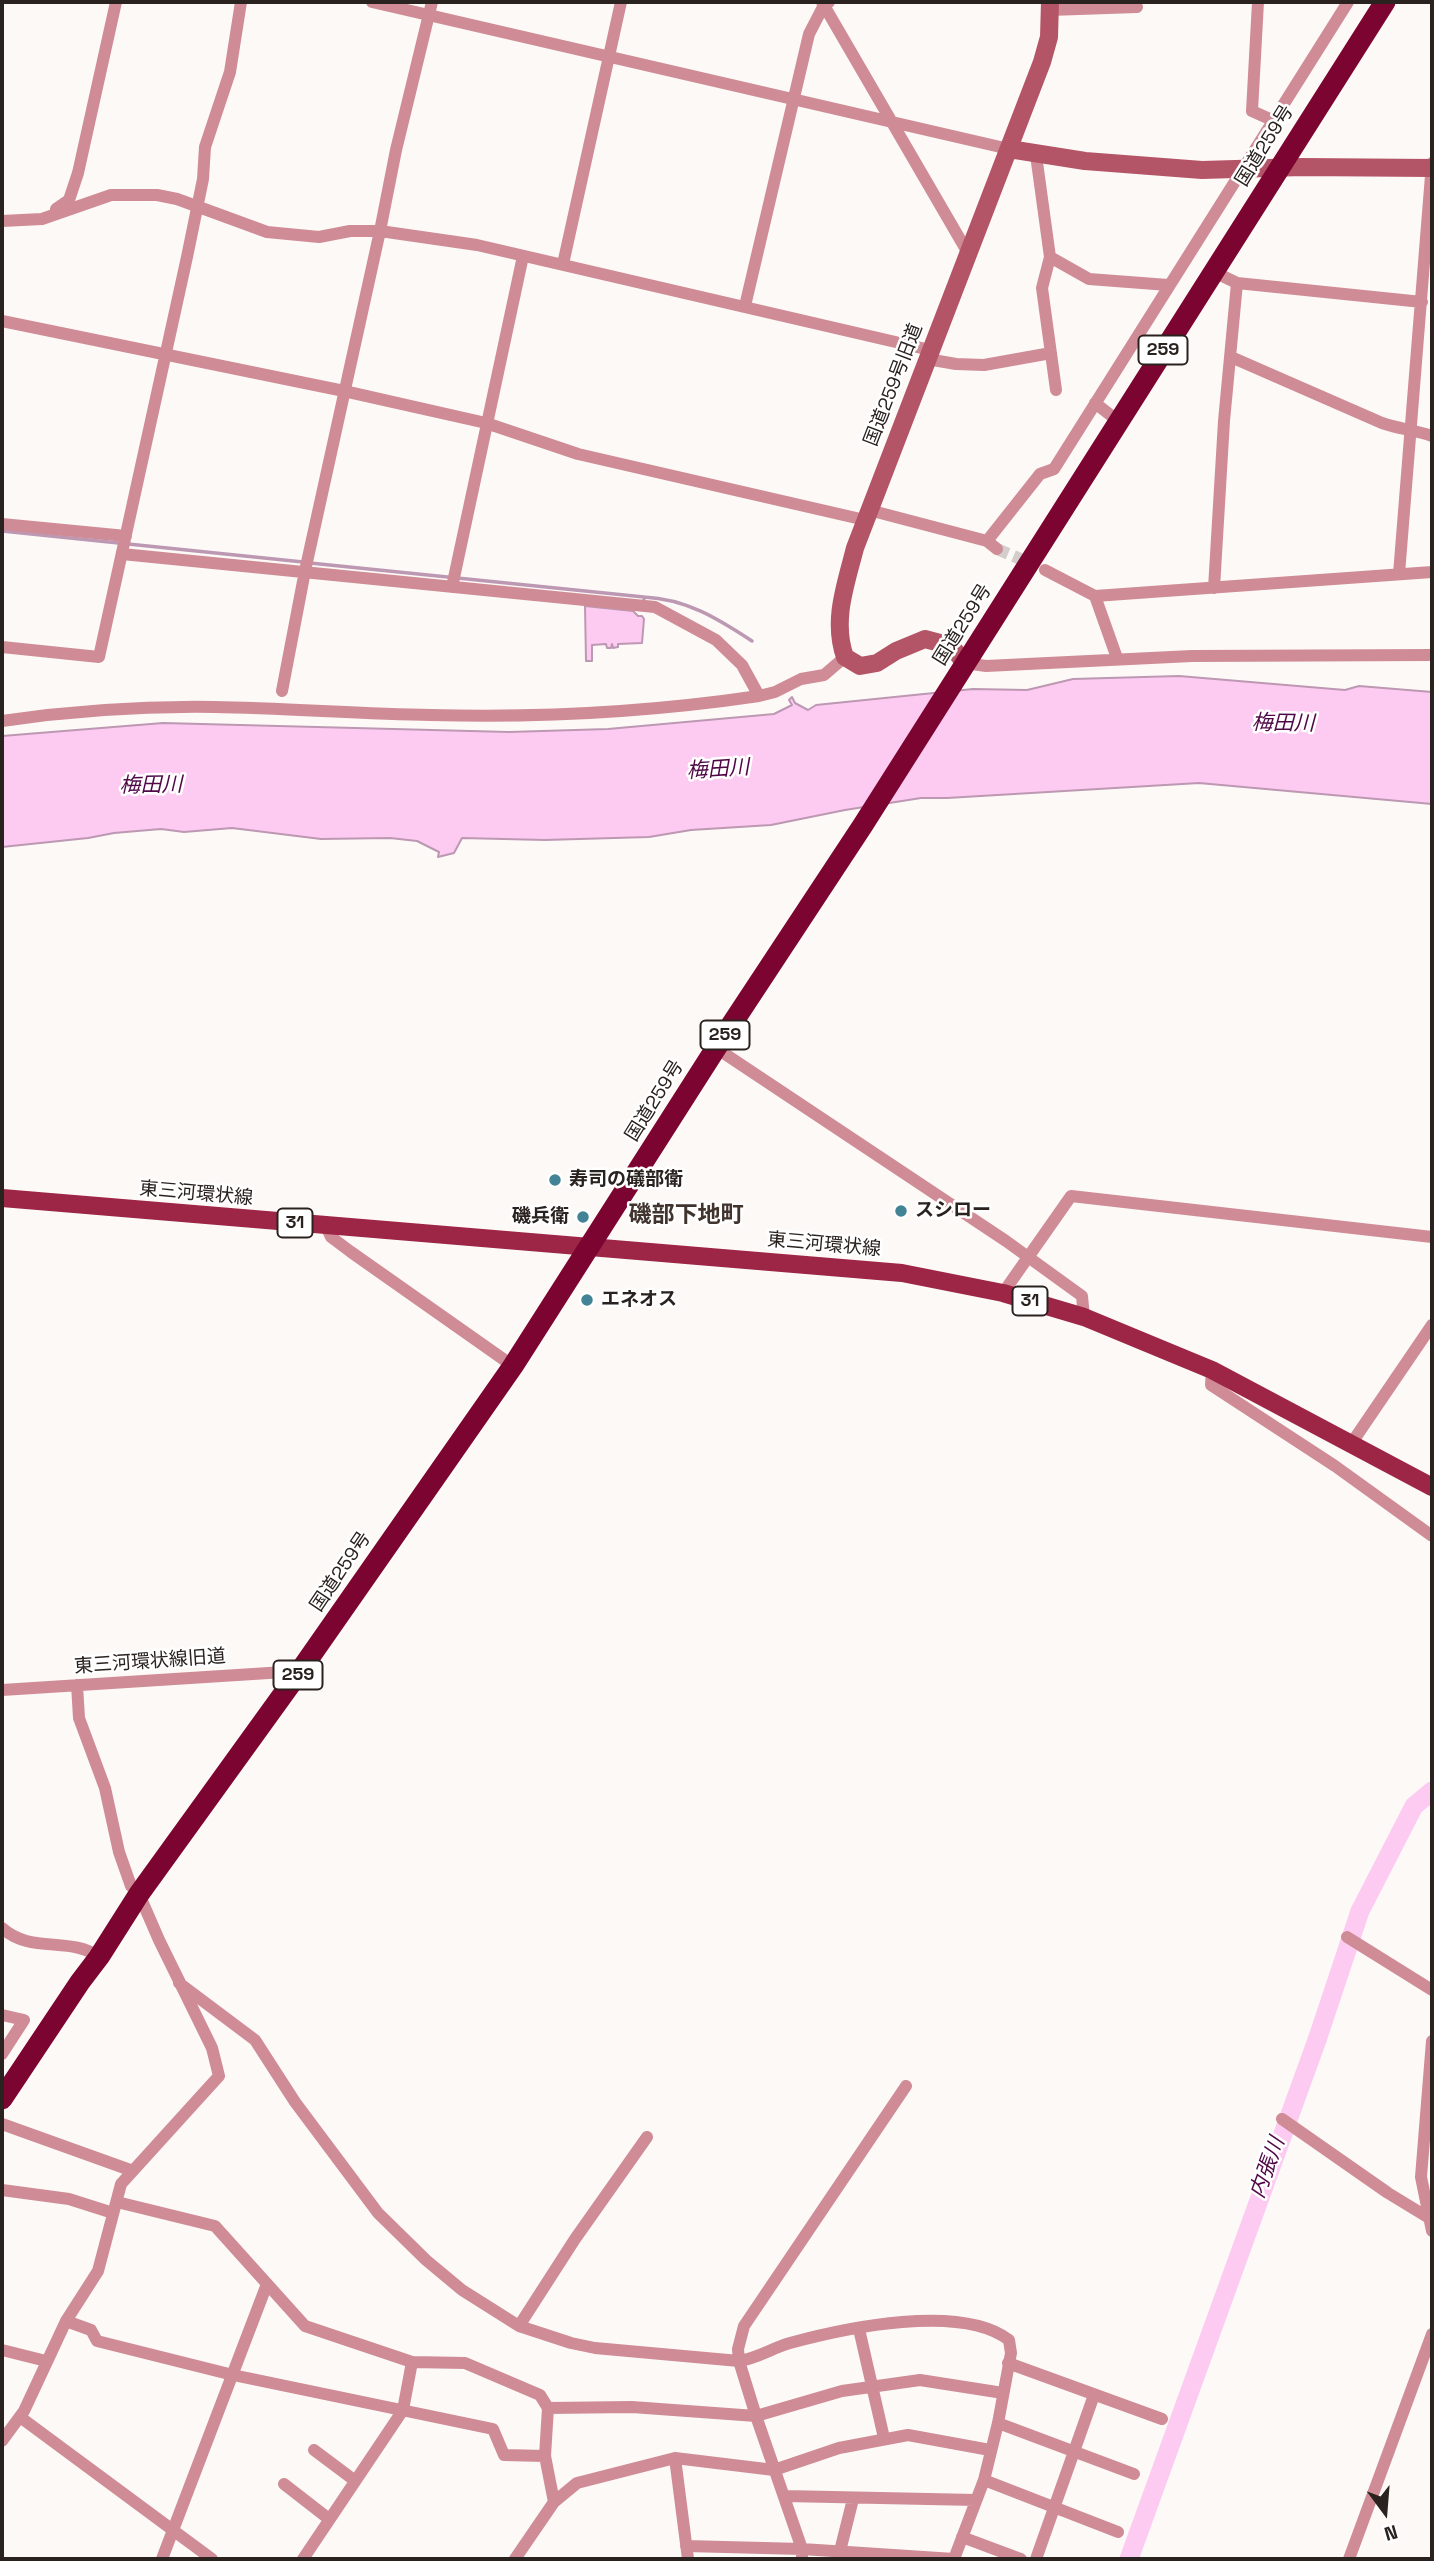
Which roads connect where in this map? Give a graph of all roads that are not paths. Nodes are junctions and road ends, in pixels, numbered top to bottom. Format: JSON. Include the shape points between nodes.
{"nodes":[{"id":1,"x":116,"y":2,"type":"edge"},
{"id":2,"x":241,"y":2,"type":"edge"},
{"id":3,"x":372,"y":2,"type":"edge"},
{"id":4,"x":621,"y":2,"type":"edge"},
{"id":5,"x":1258,"y":2,"type":"edge"},
{"id":6,"x":1348,"y":2,"type":"edge"},
{"id":7,"x":1379,"y":2,"type":"edge"},
{"id":8,"x":1385,"y":2,"type":"edge"},
{"id":9,"x":825,"y":3,"type":"edge"},
{"id":10,"x":1050,"y":6,"type":"edge"},
{"id":11,"x":1138,"y":7,"type":"dead end"},
{"id":12,"x":431,"y":8,"type":"edge"},
{"id":13,"x":1361,"y":36,"type":"junction"},
{"id":14,"x":609,"y":57,"type":"junction"},
{"id":15,"x":793,"y":100,"type":"junction"},
{"id":16,"x":1272,"y":120,"type":"junction"},
{"id":17,"x":893,"y":122,"type":"junction"},
{"id":18,"x":1009,"y":149,"type":"junction"},
{"id":19,"x":1036,"y":155,"type":"junction"},
{"id":20,"x":1432,"y":166,"type":"edge"},
{"id":21,"x":1244,"y":168,"type":"junction"},
{"id":22,"x":1278,"y":168,"type":"junction"},
{"id":23,"x":197,"y":206,"type":"junction"},
{"id":24,"x":42,"y":219,"type":"junction"},
{"id":25,"x":2,"y":221,"type":"edge"},
{"id":26,"x":380,"y":231,"type":"junction"},
{"id":27,"x":968,"y":253,"type":"junction"},
{"id":28,"x":523,"y":256,"type":"junction"},
{"id":29,"x":1050,"y":257,"type":"junction"},
{"id":30,"x":563,"y":264,"type":"junction"},
{"id":31,"x":1212,"y":271,"type":"junction"},
{"id":32,"x":1237,"y":283,"type":"junction"},
{"id":33,"x":1168,"y":285,"type":"junction"},
{"id":34,"x":1422,"y":302,"type":"junction"},
{"id":35,"x":745,"y":306,"type":"junction"},
{"id":36,"x":2,"y":321,"type":"edge"},
{"id":37,"x":1051,"y":353,"type":"junction"},
{"id":38,"x":166,"y":354,"type":"junction"},
{"id":39,"x":928,"y":355,"type":"junction"},
{"id":40,"x":1231,"y":357,"type":"junction"},
{"id":41,"x":1056,"y":390,"type":"dead end"},
{"id":42,"x":344,"y":391,"type":"junction"},
{"id":43,"x":1095,"y":403,"type":"junction"},
{"id":44,"x":1118,"y":421,"type":"junction"},
{"id":45,"x":486,"y":423,"type":"junction"},
{"id":46,"x":1412,"y":429,"type":"junction"},
{"id":47,"x":1432,"y":436,"type":"edge"},
{"id":48,"x":867,"y":515,"type":"junction"},
{"id":49,"x":2,"y":524,"type":"edge"},
{"id":50,"x":124,"y":545,"type":"junction"},
{"id":51,"x":306,"y":566,"type":"junction"},
{"id":52,"x":1045,"y":570,"type":"tunnel mouth"},
{"id":53,"x":1432,"y":572,"type":"edge"},
{"id":54,"x":1399,"y":574,"type":"junction"},
{"id":55,"x":453,"y":581,"type":"junction"},
{"id":56,"x":1214,"y":588,"type":"junction"},
{"id":57,"x":1095,"y":596,"type":"junction"},
{"id":58,"x":2,"y":647,"type":"edge"},
{"id":59,"x":1432,"y":655,"type":"edge"},
{"id":60,"x":845,"y":657,"type":"junction"},
{"id":61,"x":1117,"y":658,"type":"junction"},
{"id":62,"x":965,"y":663,"type":"junction"},
{"id":63,"x":282,"y":691,"type":"dead end"},
{"id":64,"x":759,"y":696,"type":"junction"},
{"id":65,"x":2,"y":721,"type":"edge"},
{"id":66,"x":716,"y":1048,"type":"junction"},
{"id":67,"x":2,"y":1198,"type":"edge"},
{"id":68,"x":326,"y":1226,"type":"junction"},
{"id":69,"x":1432,"y":1237,"type":"edge"},
{"id":70,"x":589,"y":1247,"type":"junction"},
{"id":71,"x":1027,"y":1257,"type":"junction"},
{"id":72,"x":1003,"y":1293,"type":"junction"},
{"id":73,"x":1084,"y":1317,"type":"junction"},
{"id":74,"x":1432,"y":1325,"type":"edge"},
{"id":75,"x":513,"y":1366,"type":"junction"},
{"id":76,"x":1212,"y":1370,"type":"junction"},
{"id":77,"x":1351,"y":1444,"type":"junction"},
{"id":78,"x":1432,"y":1487,"type":"edge"},
{"id":79,"x":1432,"y":1536,"type":"edge"},
{"id":80,"x":300,"y":1671,"type":"junction"},
{"id":81,"x":77,"y":1685,"type":"junction"},
{"id":82,"x":2,"y":1690,"type":"edge"},
{"id":83,"x":139,"y":1894,"type":"junction"},
{"id":84,"x":2,"y":1928,"type":"edge"},
{"id":85,"x":1347,"y":1937,"type":"dead end"},
{"id":86,"x":99,"y":1958,"type":"junction"},
{"id":87,"x":179,"y":1983,"type":"junction"},
{"id":88,"x":1432,"y":1990,"type":"edge"},
{"id":89,"x":2,"y":2015,"type":"edge"},
{"id":90,"x":1432,"y":2041,"type":"edge"},
{"id":91,"x":2,"y":2054,"type":"edge"},
{"id":92,"x":906,"y":2086,"type":"dead end"},
{"id":93,"x":2,"y":2099,"type":"edge"},
{"id":94,"x":1282,"y":2119,"type":"dead end"},
{"id":95,"x":2,"y":2124,"type":"edge"},
{"id":96,"x":647,"y":2137,"type":"dead end"},
{"id":97,"x":133,"y":2171,"type":"junction"},
{"id":98,"x":2,"y":2190,"type":"edge"},
{"id":99,"x":115,"y":2208,"type":"junction"},
{"id":100,"x":1430,"y":2224,"type":"edge"},
{"id":101,"x":267,"y":2284,"type":"junction"},
{"id":102,"x":66,"y":2321,"type":"junction"},
{"id":103,"x":519,"y":2326,"type":"junction"},
{"id":104,"x":859,"y":2329,"type":"junction"},
{"id":105,"x":1432,"y":2334,"type":"edge"},
{"id":106,"x":2,"y":2350,"type":"edge"},
{"id":107,"x":46,"y":2361,"type":"junction"},
{"id":108,"x":739,"y":2361,"type":"junction"},
{"id":109,"x":412,"y":2362,"type":"junction"},
{"id":110,"x":1008,"y":2363,"type":"junction"},
{"id":111,"x":233,"y":2375,"type":"junction"},
{"id":112,"x":872,"y":2386,"type":"junction"},
{"id":113,"x":1003,"y":2393,"type":"junction"},
{"id":114,"x":1094,"y":2395,"type":"junction"},
{"id":115,"x":548,"y":2408,"type":"junction"},
{"id":116,"x":402,"y":2410,"type":"junction"},
{"id":117,"x":756,"y":2416,"type":"junction"},
{"id":118,"x":20,"y":2417,"type":"junction"},
{"id":119,"x":1162,"y":2419,"type":"dead end"},
{"id":120,"x":998,"y":2423,"type":"junction"},
{"id":121,"x":884,"y":2438,"type":"junction"},
{"id":122,"x":2,"y":2441,"type":"edge"},
{"id":123,"x":990,"y":2450,"type":"junction"},
{"id":124,"x":314,"y":2451,"type":"dead end"},
{"id":125,"x":1074,"y":2451,"type":"junction"},
{"id":126,"x":545,"y":2456,"type":"junction"},
{"id":127,"x":675,"y":2458,"type":"junction"},
{"id":128,"x":774,"y":2470,"type":"junction"},
{"id":129,"x":1134,"y":2474,"type":"dead end"},
{"id":130,"x":354,"y":2480,"type":"junction"},
{"id":131,"x":984,"y":2480,"type":"junction"},
{"id":132,"x":284,"y":2484,"type":"dead end"},
{"id":133,"x":783,"y":2496,"type":"junction"},
{"id":134,"x":853,"y":2499,"type":"junction"},
{"id":135,"x":976,"y":2500,"type":"junction"},
{"id":136,"x":554,"y":2502,"type":"junction"},
{"id":137,"x":1055,"y":2507,"type":"junction"},
{"id":138,"x":329,"y":2519,"type":"junction"},
{"id":139,"x":173,"y":2529,"type":"junction"},
{"id":140,"x":1118,"y":2532,"type":"dead end"},
{"id":141,"x":962,"y":2537,"type":"junction"},
{"id":142,"x":840,"y":2551,"type":"junction"},
{"id":143,"x":687,"y":2553,"type":"edge"},
{"id":144,"x":802,"y":2554,"type":"edge"},
{"id":145,"x":162,"y":2559,"type":"edge"},
{"id":146,"x":212,"y":2559,"type":"edge"},
{"id":147,"x":303,"y":2559,"type":"edge"},
{"id":148,"x":515,"y":2559,"type":"edge"},
{"id":149,"x":954,"y":2559,"type":"edge"},
{"id":150,"x":1021,"y":2559,"type":"edge"},
{"id":151,"x":1036,"y":2559,"type":"edge"},
{"id":152,"x":1349,"y":2559,"type":"edge"}],
"edges":[{"from":1,"to":24,"type":"street","via":[[69,200]]},
{"from":2,"to":23,"type":"street","via":[[230,72],[205,147]]},
{"from":3,"to":12,"type":"street"},
{"from":4,"to":14,"type":"street"},
{"from":5,"to":16,"type":"street","via":[[1252,111]]},
{"from":6,"to":16,"type":"street"},
{"from":7,"to":13,"type":"highway","name":"国道259号","number":"259"},
{"from":8,"to":13,"type":"highway","name":"国道259号","number":"259"},
{"from":9,"to":15,"type":"street","via":[[809,34]]},
{"from":9,"to":17,"type":"street"},
{"from":10,"to":11,"type":"street"},
{"from":10,"to":18,"type":"street","name":"国道259号旧道","via":[[1042,62]]},
{"from":12,"to":14,"type":"street"},
{"from":12,"to":26,"type":"street"},
{"from":13,"to":22,"type":"highway","name":"国道259号","number":"259"},
{"from":14,"to":15,"type":"street"},
{"from":14,"to":30,"type":"street"},
{"from":15,"to":17,"type":"street"},
{"from":15,"to":35,"type":"street"},
{"from":16,"to":21,"type":"street"},
{"from":17,"to":18,"type":"street"},
{"from":17,"to":27,"type":"street"},
{"from":18,"to":19,"type":"street"},
{"from":18,"to":27,"type":"street","name":"国道259号旧道"},
{"from":19,"to":21,"type":"street","via":[[1202,170]]},
{"from":19,"to":29,"type":"street"},
{"from":20,"to":22,"type":"street"},
{"from":20,"to":34,"type":"street"},
{"from":21,"to":22,"type":"street"},
{"from":21,"to":33,"type":"street"},
{"from":22,"to":31,"type":"highway","name":"国道259号","number":"259"},
{"from":23,"to":24,"type":"street","via":[[157,195],[111,195]]},
{"from":23,"to":26,"type":"street","via":[[287,235]]},
{"from":23,"to":38,"type":"street"},
{"from":24,"to":25,"type":"street"},
{"from":26,"to":28,"type":"street"},
{"from":26,"to":42,"type":"street"},
{"from":27,"to":39,"type":"street","name":"国道259号旧道"},
{"from":28,"to":30,"type":"street"},
{"from":28,"to":45,"type":"street"},
{"from":29,"to":33,"type":"street","via":[[1089,279]]},
{"from":29,"to":37,"type":"street","via":[[1042,288]]},
{"from":30,"to":35,"type":"street"},
{"from":31,"to":32,"type":"street"},
{"from":31,"to":44,"type":"highway","name":"国道259号","number":"259"},
{"from":32,"to":34,"type":"street"},
{"from":32,"to":40,"type":"street"},
{"from":33,"to":43,"type":"street"},
{"from":34,"to":46,"type":"street"},
{"from":35,"to":39,"type":"street"},
{"from":36,"to":38,"type":"street"},
{"from":37,"to":39,"type":"street","via":[[984,365],[956,364]]},
{"from":37,"to":41,"type":"street"},
{"from":38,"to":42,"type":"street"},
{"from":38,"to":50,"type":"street"},
{"from":39,"to":48,"type":"street","name":"国道259号旧道"},
{"from":40,"to":46,"type":"street","via":[[1382,423]]},
{"from":40,"to":56,"type":"street"},
{"from":42,"to":45,"type":"street"},
{"from":42,"to":51,"type":"street"},
{"from":43,"to":44,"type":"street"},
{"from":43,"to":48,"type":"street","via":[[1054,469],[1040,474],[992,545]]},
{"from":44,"to":62,"type":"highway","name":"国道259号","number":"259"},
{"from":45,"to":48,"type":"street","via":[[578,454]]},
{"from":45,"to":55,"type":"street"},
{"from":46,"to":47,"type":"street"},
{"from":46,"to":54,"type":"street"},
{"from":48,"to":60,"type":"street","name":"国道259号旧道","via":[[839,615],[839,640]]},
{"from":49,"to":50,"type":"street"},
{"from":50,"to":51,"type":"street"},
{"from":50,"to":58,"type":"street","via":[[99,657]]},
{"from":51,"to":55,"type":"street"},
{"from":51,"to":63,"type":"street"},
{"from":52,"to":57,"type":"street"},
{"from":53,"to":54,"type":"street"},
{"from":54,"to":56,"type":"street"},
{"from":55,"to":64,"type":"street","via":[[655,607],[716,640],[742,665]]},
{"from":56,"to":57,"type":"street"},
{"from":57,"to":61,"type":"street"},
{"from":59,"to":61,"type":"street"},
{"from":60,"to":62,"type":"street","via":[[860,666],[877,663],[925,639],[951,646]]},
{"from":60,"to":64,"type":"street","via":[[824,675]]},
{"from":61,"to":62,"type":"street","via":[[986,666]]},
{"from":62,"to":66,"type":"highway","name":"国道259号","number":"259"},
{"from":64,"to":65,"type":"street","via":[[597,714],[434,715],[213,707]]},
{"from":66,"to":70,"type":"highway","name":"国道259号","number":"259"},
{"from":66,"to":71,"type":"street"},
{"from":67,"to":68,"type":"main road","name":"東三河環状線","number":"31"},
{"from":68,"to":70,"type":"main road","name":"東三河環状線","number":"31"},
{"from":68,"to":75,"type":"street","via":[[331,1237],[351,1252]]},
{"from":69,"to":71,"type":"street","via":[[1071,1196]]},
{"from":70,"to":72,"type":"main road","name":"東三河環状線","number":"31","via":[[902,1273]]},
{"from":70,"to":75,"type":"highway","name":"国道259号","number":"259"},
{"from":71,"to":72,"type":"street"},
{"from":71,"to":73,"type":"street","via":[[1082,1296]]},
{"from":72,"to":73,"type":"main road","name":"東三河環状線","number":"31"},
{"from":73,"to":76,"type":"main road","name":"東三河環状線","number":"31"},
{"from":74,"to":77,"type":"street"},
{"from":75,"to":80,"type":"highway","name":"国道259号","number":"259"},
{"from":76,"to":77,"type":"main road","name":"東三河環状線","number":"31"},
{"from":76,"to":79,"type":"street","via":[[1211,1385]]},
{"from":77,"to":78,"type":"main road","name":"東三河環状線","number":"31"},
{"from":80,"to":81,"type":"street","name":"東三河環状線旧道"},
{"from":80,"to":83,"type":"highway","name":"国道259号","number":"259"},
{"from":81,"to":82,"type":"street","name":"東三河環状線旧道"},
{"from":81,"to":83,"type":"street","via":[[79,1717],[105,1788],[118,1852],[131,1886]]},
{"from":83,"to":86,"type":"highway","name":"国道259号","number":"259"},
{"from":83,"to":87,"type":"street"},
{"from":84,"to":86,"type":"street","via":[[16,1939],[89,1950]]},
{"from":85,"to":88,"type":"street"},
{"from":86,"to":93,"type":"highway","name":"国道259号","number":"259"},
{"from":87,"to":97,"type":"street","via":[[212,2048],[219,2076]]},
{"from":87,"to":103,"type":"street","via":[[255,2040],[378,2213],[462,2290]]},
{"from":89,"to":91,"type":"street","via":[[23,2020]]},
{"from":90,"to":100,"type":"street","via":[[1421,2177]]},
{"from":92,"to":108,"type":"street","via":[[744,2326]]},
{"from":94,"to":100,"type":"street"},
{"from":95,"to":97,"type":"street"},
{"from":96,"to":103,"type":"street"},
{"from":97,"to":99,"type":"street","via":[[121,2184]]},
{"from":98,"to":99,"type":"street"},
{"from":99,"to":101,"type":"street","via":[[215,2226]]},
{"from":99,"to":102,"type":"street","via":[[98,2271]]},
{"from":101,"to":109,"type":"street","via":[[305,2326]]},
{"from":101,"to":111,"type":"street"},
{"from":102,"to":107,"type":"street"},
{"from":102,"to":111,"type":"street","via":[[91,2330],[97,2341]]},
{"from":103,"to":108,"type":"street","via":[[595,2348]]},
{"from":104,"to":108,"type":"street","via":[[788,2344]]},
{"from":104,"to":110,"type":"street","via":[[919,2319],[971,2325],[1009,2340]]},
{"from":104,"to":112,"type":"street"},
{"from":105,"to":152,"type":"street"},
{"from":106,"to":107,"type":"street"},
{"from":107,"to":118,"type":"street"},
{"from":108,"to":117,"type":"street"},
{"from":109,"to":115,"type":"street","via":[[466,2363],[540,2395]]},
{"from":109,"to":116,"type":"street"},
{"from":110,"to":113,"type":"street"},
{"from":110,"to":114,"type":"street"},
{"from":111,"to":116,"type":"street"},
{"from":111,"to":139,"type":"street"},
{"from":112,"to":113,"type":"street","via":[[920,2380]]},
{"from":112,"to":117,"type":"street"},
{"from":112,"to":121,"type":"street"},
{"from":113,"to":120,"type":"street"},
{"from":114,"to":119,"type":"street"},
{"from":114,"to":125,"type":"street"},
{"from":115,"to":117,"type":"street","via":[[632,2407]]},
{"from":115,"to":126,"type":"street"},
{"from":116,"to":126,"type":"street","via":[[493,2429],[504,2455]]},
{"from":116,"to":130,"type":"street"},
{"from":117,"to":128,"type":"street"},
{"from":118,"to":122,"type":"street"},
{"from":118,"to":139,"type":"street"},
{"from":120,"to":123,"type":"street"},
{"from":120,"to":125,"type":"street"},
{"from":121,"to":123,"type":"street","via":[[908,2435]]},
{"from":121,"to":128,"type":"street"},
{"from":123,"to":131,"type":"street"},
{"from":124,"to":130,"type":"street"},
{"from":125,"to":129,"type":"street"},
{"from":125,"to":137,"type":"street"},
{"from":126,"to":136,"type":"street"},
{"from":127,"to":128,"type":"street"},
{"from":127,"to":136,"type":"street","via":[[577,2483]]},
{"from":127,"to":143,"type":"street"},
{"from":128,"to":133,"type":"street"},
{"from":130,"to":138,"type":"street"},
{"from":131,"to":135,"type":"street"},
{"from":131,"to":137,"type":"street"},
{"from":132,"to":138,"type":"street"},
{"from":133,"to":134,"type":"street"},
{"from":133,"to":144,"type":"street"},
{"from":134,"to":135,"type":"street"},
{"from":134,"to":142,"type":"street"},
{"from":135,"to":141,"type":"street"},
{"from":136,"to":148,"type":"street"},
{"from":137,"to":140,"type":"street"},
{"from":137,"to":151,"type":"street"},
{"from":138,"to":147,"type":"street"},
{"from":139,"to":145,"type":"street"},
{"from":139,"to":146,"type":"street"},
{"from":141,"to":149,"type":"street"},
{"from":141,"to":150,"type":"street"},
{"from":142,"to":144,"type":"street"},
{"from":142,"to":149,"type":"street"},
{"from":143,"to":144,"type":"street"}]}
